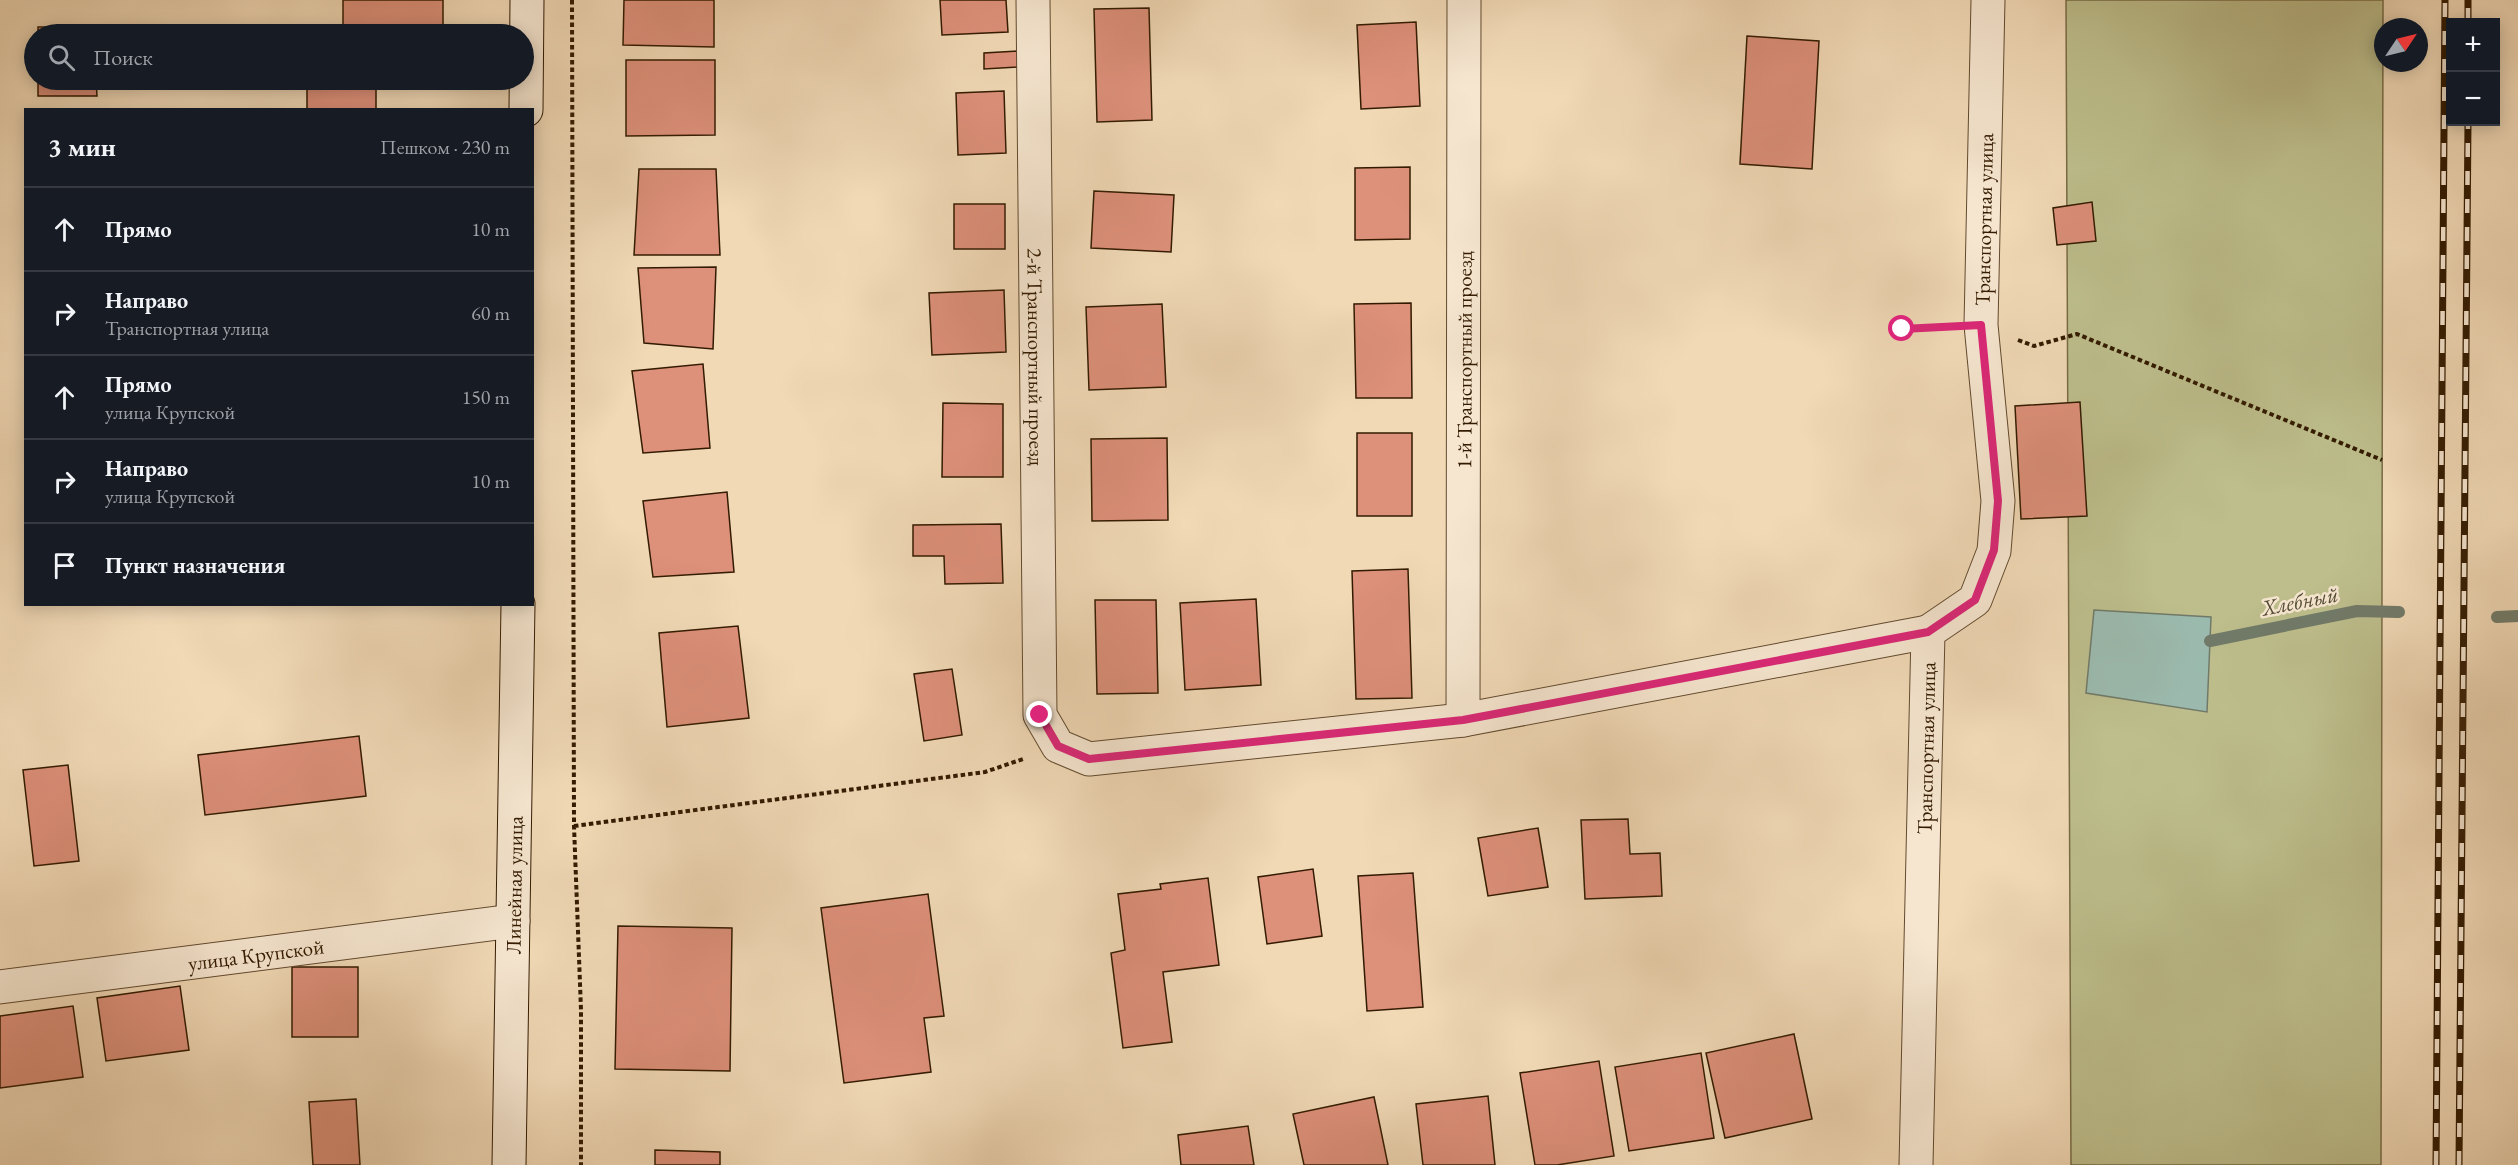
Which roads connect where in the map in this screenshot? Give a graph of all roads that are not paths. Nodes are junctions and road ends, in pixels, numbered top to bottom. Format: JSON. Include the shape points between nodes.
{"nodes":[{"id":1,"x":527,"y":0,"type":"edge"},
{"id":2,"x":1033,"y":0,"type":"edge"},
{"id":3,"x":1464,"y":0,"type":"edge"},
{"id":4,"x":1988,"y":0,"type":"edge"},
{"id":5,"x":527,"y":24,"type":"edge"},
{"id":6,"x":526,"y":90,"type":"edge"},
{"id":7,"x":526,"y":108,"type":"edge"},
{"id":8,"x":518,"y":606,"type":"edge"},
{"id":9,"x":1928,"y":632,"type":"junction"},
{"id":10,"x":1463,"y":720,"type":"junction"},
{"id":11,"x":513,"y":921,"type":"junction"},
{"id":12,"x":0,"y":987,"type":"edge"},
{"id":13,"x":509,"y":1165,"type":"edge"},
{"id":14,"x":1917,"y":1165,"type":"edge"}],
"edges":[{"from":1,"to":5,"type":"street"},
{"from":2,"to":10,"type":"street","name":"2-й Транспортный проезд","via":[[1040,715],[1058,746],[1089,759]]},
{"from":3,"to":10,"type":"street","name":"1-й Транспортный проезд"},
{"from":4,"to":9,"type":"street","name":"Транспортная улица","via":[[1981,325],[1998,501],[1994,550],[1975,600]]},
{"from":6,"to":7,"type":"street"},
{"from":8,"to":11,"type":"street","name":"Линейная улица"},
{"from":9,"to":10,"type":"street"},
{"from":9,"to":14,"type":"street","name":"Транспортная улица"},
{"from":11,"to":12,"type":"street","name":"улица Крупской"},
{"from":11,"to":13,"type":"street","name":"Линейная улица"}]}
